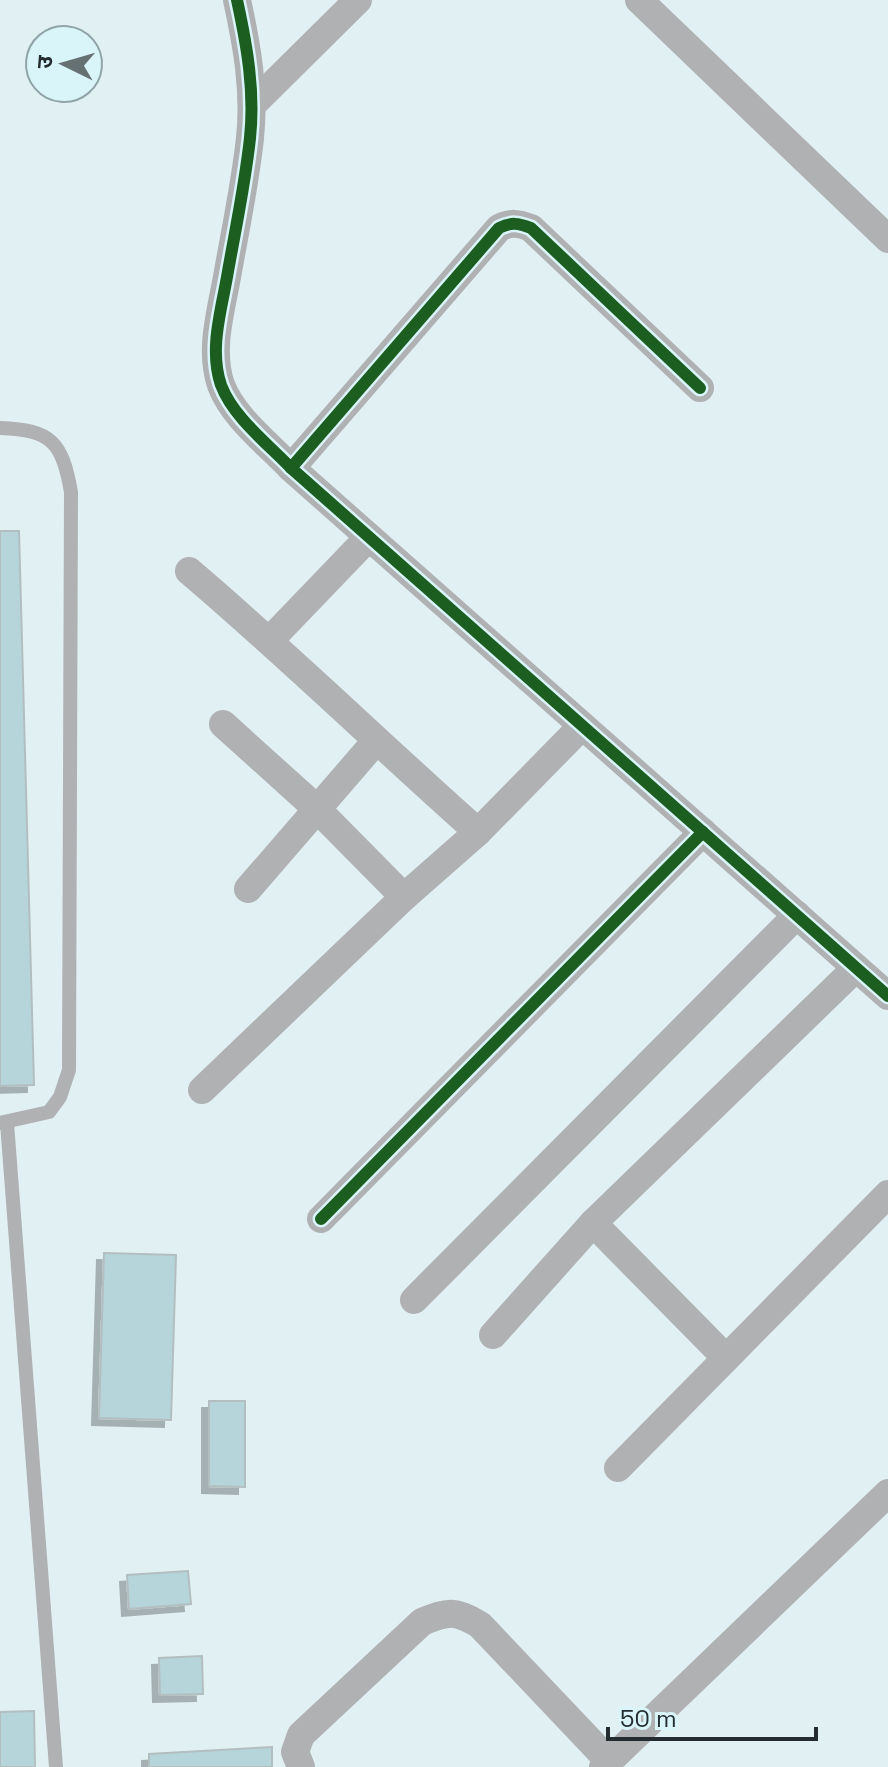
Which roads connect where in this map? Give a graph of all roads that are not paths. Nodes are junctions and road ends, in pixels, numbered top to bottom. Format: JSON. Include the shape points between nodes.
{"nodes":[{"id":1,"x":237,"y":0,"type":"edge"},
{"id":2,"x":358,"y":0,"type":"edge"},
{"id":3,"x":639,"y":0,"type":"edge"},
{"id":4,"x":253,"y":104,"type":"junction"},
{"id":5,"x":888,"y":239,"type":"edge"},
{"id":6,"x":700,"y":388,"type":"dead end"},
{"id":7,"x":0,"y":428,"type":"edge"},
{"id":8,"x":291,"y":468,"type":"junction"},
{"id":9,"x":369,"y":537,"type":"junction"},
{"id":10,"x":189,"y":571,"type":"dead end"},
{"id":11,"x":270,"y":640,"type":"junction"},
{"id":12,"x":223,"y":724,"type":"dead end"},
{"id":13,"x":582,"y":726,"type":"junction"},
{"id":14,"x":376,"y":741,"type":"junction"},
{"id":15,"x":316,"y":808,"type":"junction"},
{"id":16,"x":478,"y":832,"type":"junction"},
{"id":17,"x":703,"y":832,"type":"junction"},
{"id":18,"x":248,"y":889,"type":"dead end"},
{"id":19,"x":404,"y":897,"type":"junction"},
{"id":20,"x":797,"y":915,"type":"junction"},
{"id":21,"x":856,"y":968,"type":"junction"},
{"id":22,"x":888,"y":996,"type":"edge"},
{"id":23,"x":202,"y":1090,"type":"dead end"},
{"id":24,"x":4,"y":1123,"type":"edge"},
{"id":25,"x":888,"y":1194,"type":"edge"},
{"id":26,"x":321,"y":1219,"type":"dead end"},
{"id":27,"x":593,"y":1223,"type":"junction"},
{"id":28,"x":414,"y":1300,"type":"dead end"},
{"id":29,"x":493,"y":1335,"type":"dead end"},
{"id":30,"x":726,"y":1358,"type":"junction"},
{"id":31,"x":618,"y":1468,"type":"dead end"},
{"id":32,"x":888,"y":1493,"type":"edge"},
{"id":33,"x":606,"y":1764,"type":"edge"},
{"id":34,"x":56,"y":1767,"type":"edge"},
{"id":35,"x":301,"y":1767,"type":"edge"}],
"edges":[{"from":1,"to":4,"type":"street"},
{"from":2,"to":4,"type":"street"},
{"from":3,"to":5,"type":"street"},
{"from":4,"to":8,"type":"street","via":[[216,361],[228,401]]},
{"from":6,"to":8,"type":"street","via":[[531,228],[507,224]]},
{"from":7,"to":24,"type":"lane","via":[[46,435],[67,468],[71,492],[69,1070],[49,1112]]},
{"from":8,"to":9,"type":"street"},
{"from":9,"to":11,"type":"street"},
{"from":9,"to":13,"type":"street"},
{"from":10,"to":11,"type":"street"},
{"from":11,"to":14,"type":"street"},
{"from":12,"to":15,"type":"street"},
{"from":13,"to":16,"type":"street"},
{"from":13,"to":17,"type":"street"},
{"from":14,"to":15,"type":"street"},
{"from":14,"to":16,"type":"street"},
{"from":15,"to":18,"type":"street"},
{"from":15,"to":19,"type":"street"},
{"from":16,"to":19,"type":"street"},
{"from":17,"to":20,"type":"street"},
{"from":17,"to":26,"type":"street"},
{"from":19,"to":23,"type":"street"},
{"from":20,"to":21,"type":"street"},
{"from":20,"to":28,"type":"street"},
{"from":21,"to":22,"type":"street"},
{"from":21,"to":27,"type":"street"},
{"from":24,"to":34,"type":"lane"},
{"from":25,"to":30,"type":"street"},
{"from":27,"to":29,"type":"street"},
{"from":27,"to":30,"type":"street"},
{"from":30,"to":31,"type":"street"},
{"from":32,"to":33,"type":"street"},
{"from":33,"to":35,"type":"street","via":[[480,1625],[461,1613],[422,1622],[301,1735],[295,1752]]}]}
